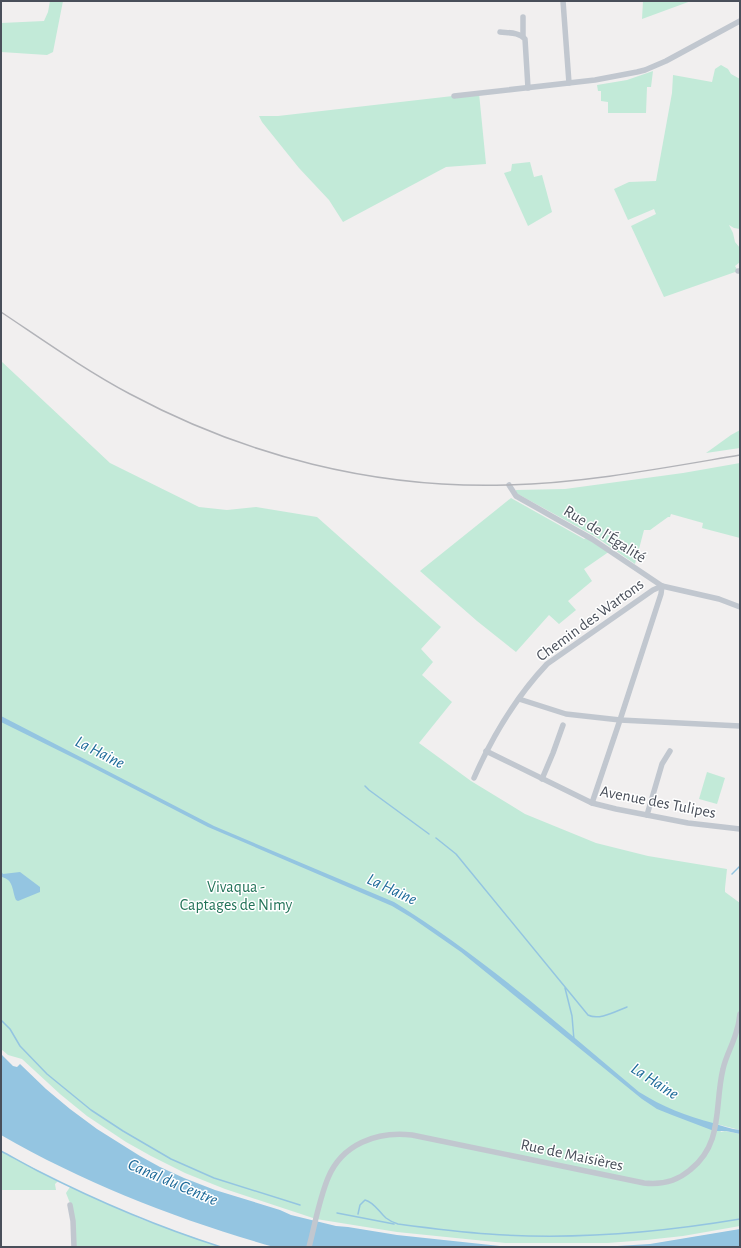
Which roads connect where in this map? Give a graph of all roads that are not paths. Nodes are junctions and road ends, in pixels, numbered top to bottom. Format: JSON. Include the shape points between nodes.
{"nodes":[{"id":1,"x":563,"y":1,"type":"edge"},
{"id":2,"x":523,"y":17,"type":"dead end"},
{"id":3,"x":740,"y":21,"type":"edge"},
{"id":4,"x":500,"y":32,"type":"dead end"},
{"id":5,"x":523,"y":36,"type":"junction"},
{"id":6,"x":569,"y":83,"type":"junction"},
{"id":7,"x":528,"y":88,"type":"junction"},
{"id":8,"x":454,"y":96,"type":"dead end"},
{"id":9,"x":509,"y":485,"type":"dead end"},
{"id":10,"x":662,"y":586,"type":"junction"},
{"id":11,"x":740,"y":607,"type":"edge"},
{"id":12,"x":518,"y":699,"type":"junction"},
{"id":13,"x":620,"y":720,"type":"junction"},
{"id":14,"x":563,"y":725,"type":"dead end"},
{"id":15,"x":740,"y":726,"type":"edge"},
{"id":16,"x":486,"y":751,"type":"junction"},
{"id":17,"x":670,"y":751,"type":"dead end"},
{"id":18,"x":474,"y":778,"type":"dead end"},
{"id":19,"x":542,"y":779,"type":"junction"},
{"id":20,"x":592,"y":803,"type":"junction"},
{"id":21,"x":647,"y":815,"type":"junction"},
{"id":22,"x":740,"y":829,"type":"edge"},
{"id":23,"x":740,"y":1014,"type":"edge"},
{"id":24,"x":70,"y":1205,"type":"dead end"},
{"id":25,"x":74,"y":1247,"type":"edge"},
{"id":26,"x":310,"y":1247,"type":"edge"}],
"edges":[{"from":1,"to":6,"type":"street"},
{"from":2,"to":5,"type":"street"},
{"from":3,"to":6,"type":"street","via":[[644,70]]},
{"from":4,"to":5,"type":"street"},
{"from":5,"to":7,"type":"street"},
{"from":6,"to":7,"type":"street"},
{"from":7,"to":8,"type":"street"},
{"from":9,"to":10,"type":"street","name":"Rue de l'Égalité","via":[[516,496],[592,539]]},
{"from":10,"to":11,"type":"street","name":"Rue de l'Égalité","via":[[719,599]]},
{"from":10,"to":12,"type":"street","name":"Chemin des Wartons","via":[[547,664]]},
{"from":10,"to":13,"type":"street"},
{"from":12,"to":13,"type":"street","via":[[566,714]]},
{"from":12,"to":16,"type":"street","name":"Chemin des Wartons"},
{"from":13,"to":15,"type":"street"},
{"from":13,"to":20,"type":"street"},
{"from":14,"to":19,"type":"street"},
{"from":16,"to":18,"type":"street","name":"Chemin des Wartons"},
{"from":16,"to":19,"type":"street","name":"Avenue des Tulipes"},
{"from":17,"to":21,"type":"street","via":[[662,764]]},
{"from":19,"to":20,"type":"street","name":"Avenue des Tulipes"},
{"from":20,"to":21,"type":"street","name":"Avenue des Tulipes"},
{"from":21,"to":22,"type":"street","name":"Avenue des Tulipes"},
{"from":23,"to":26,"type":"street","name":"Rue de Maisières","via":[[722,1071],[714,1133],[709,1148],[693,1168],[676,1179],[644,1184],[412,1135],[378,1136],[346,1153],[328,1177]]},
{"from":24,"to":25,"type":"street"}]}
